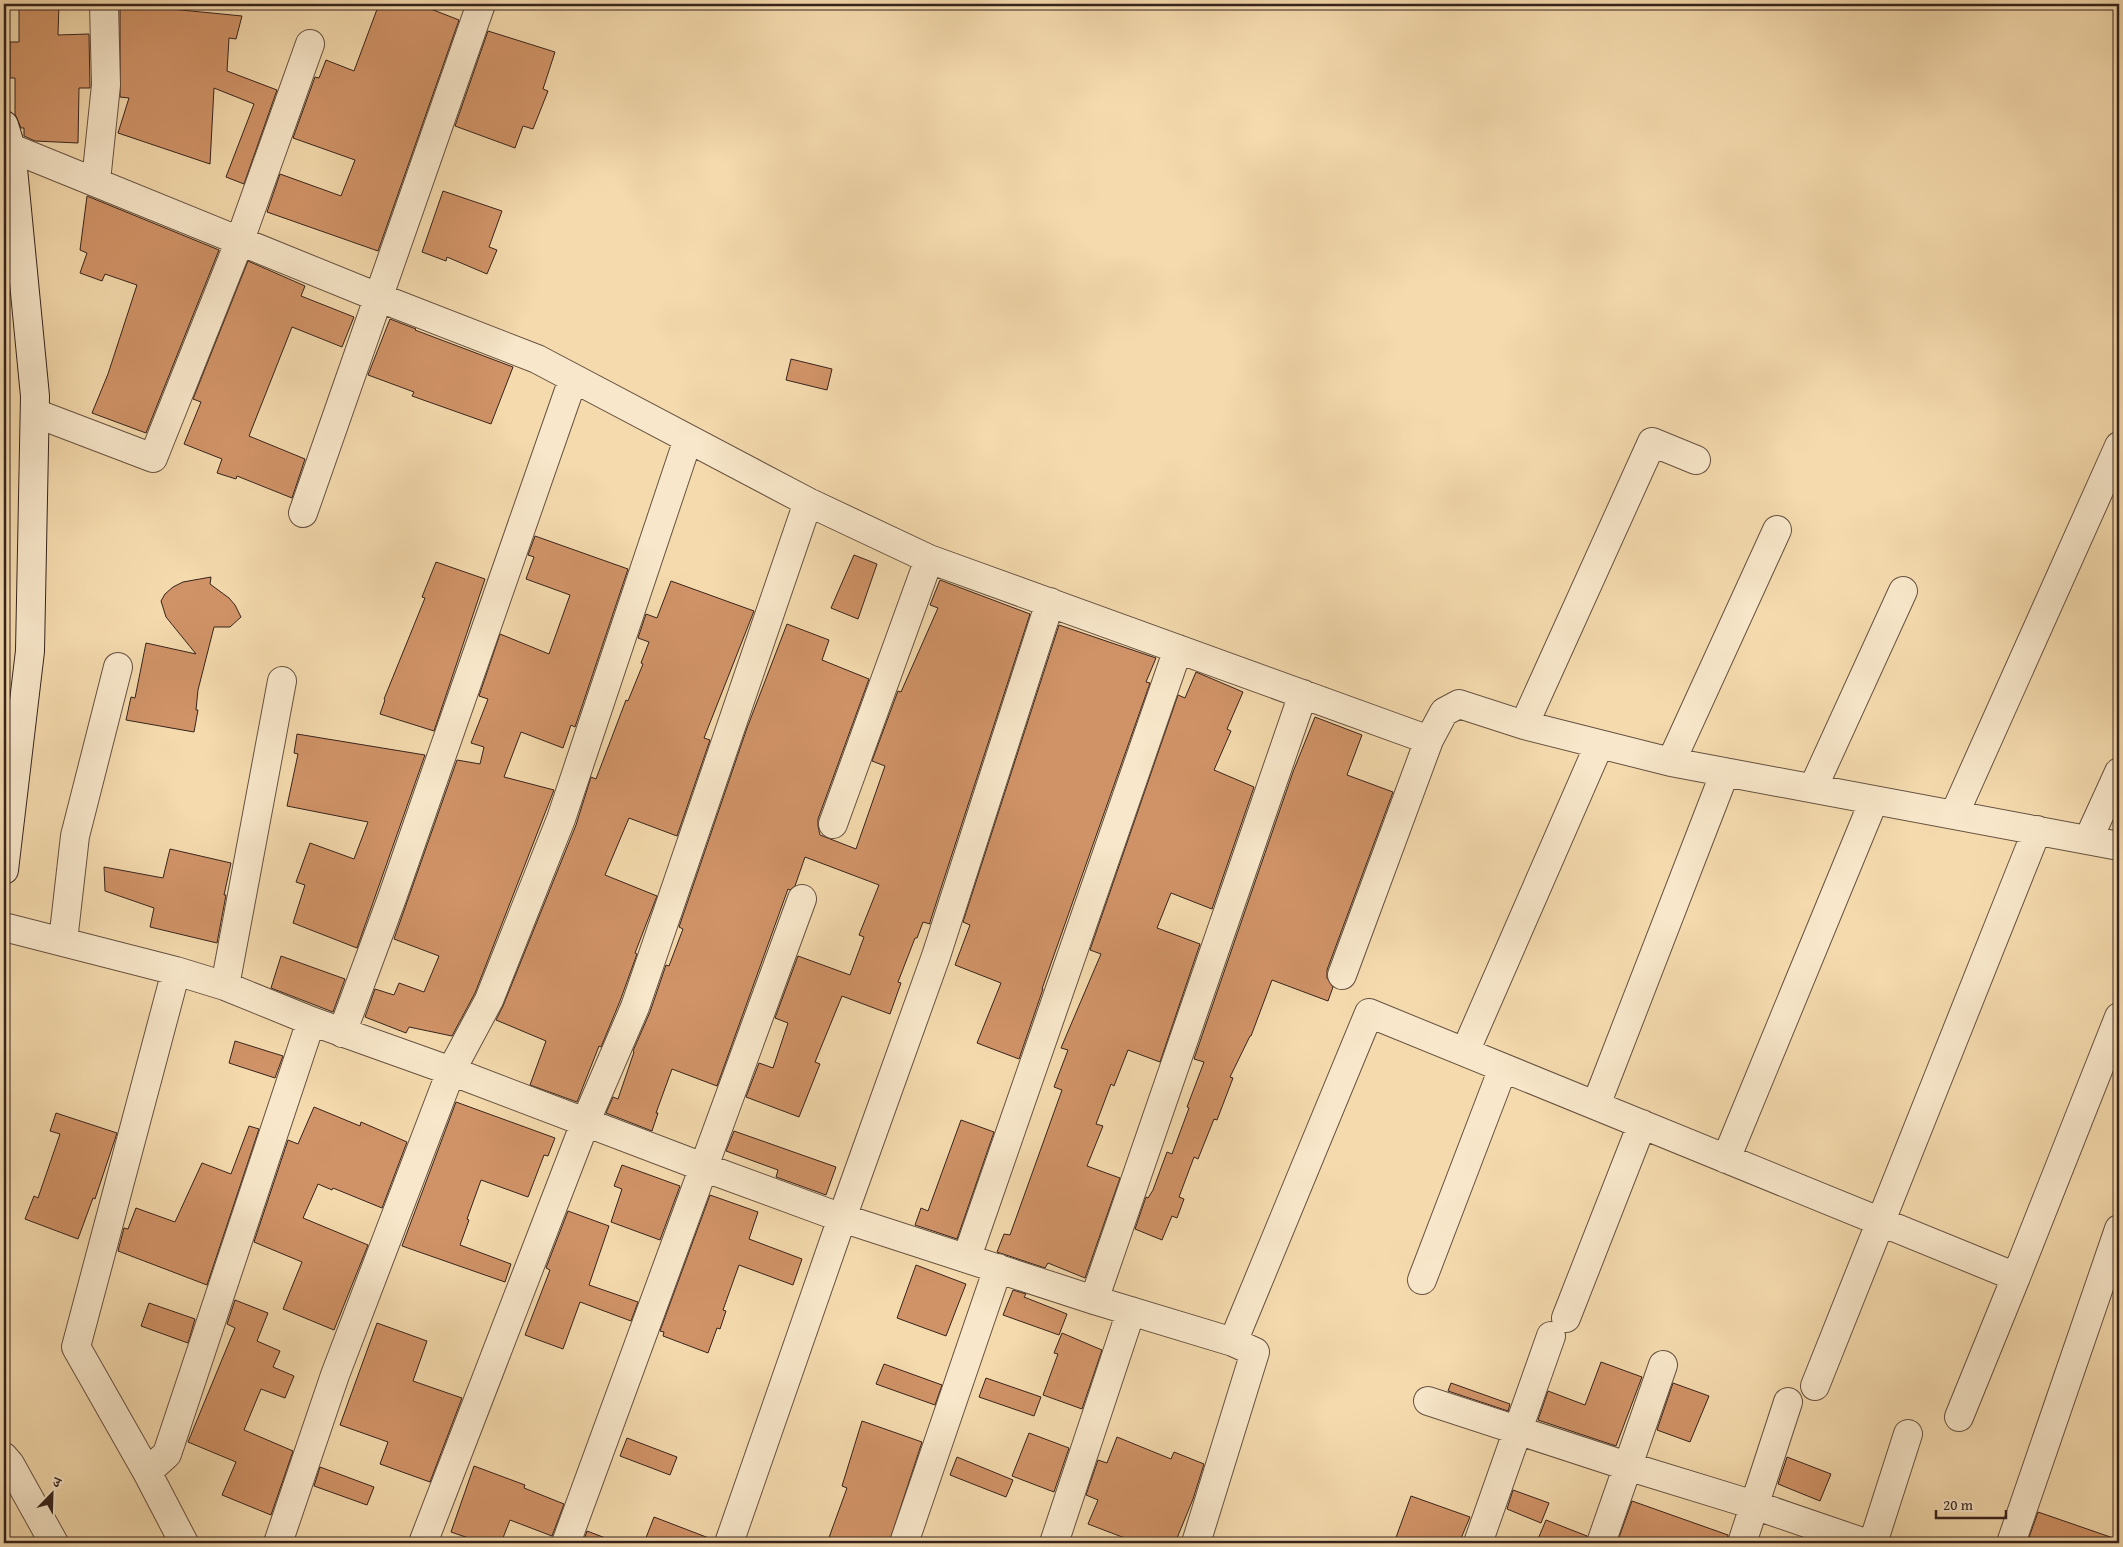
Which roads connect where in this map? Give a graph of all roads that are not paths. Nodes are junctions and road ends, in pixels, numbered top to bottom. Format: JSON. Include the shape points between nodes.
{"nodes":[{"id":1,"x":104,"y":4,"type":"edge"},
{"id":2,"x":481,"y":4,"type":"edge"},
{"id":3,"x":310,"y":44,"type":"dead end"},
{"id":4,"x":6,"y":138,"type":"edge"},
{"id":5,"x":96,"y":181,"type":"junction"},
{"id":6,"x":240,"y":240,"type":"junction"},
{"id":7,"x":380,"y":298,"type":"junction"},
{"id":8,"x":574,"y":379,"type":"junction"},
{"id":9,"x":35,"y":413,"type":"junction"},
{"id":10,"x":688,"y":438,"type":"junction"},
{"id":11,"x":2118,"y":454,"type":"edge"},
{"id":12,"x":1696,"y":460,"type":"dead end"},
{"id":13,"x":808,"y":502,"type":"junction"},
{"id":14,"x":303,"y":513,"type":"dead end"},
{"id":15,"x":1777,"y":530,"type":"dead end"},
{"id":16,"x":929,"y":559,"type":"junction"},
{"id":17,"x":1903,"y":591,"type":"dead end"},
{"id":18,"x":1050,"y":602,"type":"junction"},
{"id":19,"x":1178,"y":649,"type":"junction"},
{"id":20,"x":118,"y":667,"type":"dead end"},
{"id":21,"x":282,"y":681,"type":"dead end"},
{"id":22,"x":1303,"y":694,"type":"junction"},
{"id":23,"x":1524,"y":725,"type":"junction"},
{"id":24,"x":1429,"y":740,"type":"junction"},
{"id":25,"x":1598,"y":745,"type":"junction"},
{"id":26,"x":1671,"y":762,"type":"junction"},
{"id":27,"x":1725,"y":772,"type":"junction"},
{"id":28,"x":2119,"y":772,"type":"edge"},
{"id":29,"x":1813,"y":788,"type":"junction"},
{"id":30,"x":1874,"y":800,"type":"junction"},
{"id":31,"x":1954,"y":815,"type":"junction"},
{"id":32,"x":833,"y":824,"type":"dead end"},
{"id":33,"x":2037,"y":830,"type":"junction"},
{"id":34,"x":2088,"y":840,"type":"junction"},
{"id":35,"x":2119,"y":846,"type":"edge"},
{"id":36,"x":4,"y":870,"type":"edge"},
{"id":37,"x":802,"y":899,"type":"dead end"},
{"id":38,"x":4,"y":927,"type":"edge"},
{"id":39,"x":63,"y":941,"type":"junction"},
{"id":40,"x":176,"y":971,"type":"junction"},
{"id":41,"x":1342,"y":975,"type":"dead end"},
{"id":42,"x":225,"y":986,"type":"junction"},
{"id":43,"x":2119,"y":1017,"type":"edge"},
{"id":44,"x":311,"y":1022,"type":"junction"},
{"id":45,"x":342,"y":1033,"type":"junction"},
{"id":46,"x":1464,"y":1052,"type":"junction"},
{"id":47,"x":1503,"y":1068,"type":"junction"},
{"id":48,"x":451,"y":1071,"type":"junction"},
{"id":49,"x":1596,"y":1106,"type":"junction"},
{"id":50,"x":585,"y":1123,"type":"junction"},
{"id":51,"x":1642,"y":1124,"type":"junction"},
{"id":52,"x":1726,"y":1159,"type":"junction"},
{"id":53,"x":703,"y":1168,"type":"junction"},
{"id":54,"x":842,"y":1218,"type":"junction"},
{"id":55,"x":1880,"y":1221,"type":"junction"},
{"id":56,"x":2119,"y":1229,"type":"edge"},
{"id":57,"x":967,"y":1257,"type":"junction"},
{"id":58,"x":998,"y":1268,"type":"junction"},
{"id":59,"x":2016,"y":1277,"type":"junction"},
{"id":60,"x":1422,"y":1280,"type":"dead end"},
{"id":61,"x":1094,"y":1300,"type":"junction"},
{"id":62,"x":1131,"y":1311,"type":"junction"},
{"id":63,"x":1233,"y":1342,"type":"junction"},
{"id":64,"x":1663,"y":1365,"type":"dead end"},
{"id":65,"x":1815,"y":1386,"type":"dead end"},
{"id":66,"x":1428,"y":1401,"type":"dead end"},
{"id":67,"x":1788,"y":1402,"type":"dead end"},
{"id":68,"x":1959,"y":1417,"type":"dead end"},
{"id":69,"x":1516,"y":1430,"type":"junction"},
{"id":70,"x":1908,"y":1434,"type":"dead end"},
{"id":71,"x":4,"y":1457,"type":"edge"},
{"id":72,"x":1627,"y":1466,"type":"junction"},
{"id":73,"x":147,"y":1472,"type":"junction"},
{"id":74,"x":1754,"y":1505,"type":"junction"},
{"id":75,"x":54,"y":1543,"type":"edge"},
{"id":76,"x":184,"y":1543,"type":"edge"},
{"id":77,"x":278,"y":1543,"type":"edge"},
{"id":78,"x":423,"y":1543,"type":"edge"},
{"id":79,"x":566,"y":1543,"type":"edge"},
{"id":80,"x":729,"y":1543,"type":"edge"},
{"id":81,"x":904,"y":1543,"type":"edge"},
{"id":82,"x":1054,"y":1543,"type":"edge"},
{"id":83,"x":1196,"y":1543,"type":"edge"},
{"id":84,"x":1478,"y":1543,"type":"edge"},
{"id":85,"x":1601,"y":1543,"type":"edge"},
{"id":86,"x":1742,"y":1543,"type":"edge"},
{"id":87,"x":1865,"y":1543,"type":"edge"},
{"id":88,"x":1874,"y":1543,"type":"edge"},
{"id":89,"x":2011,"y":1543,"type":"edge"}],
"edges":[{"from":1,"to":5,"type":"street","via":[[106,85]]},
{"from":2,"to":7,"type":"street"},
{"from":3,"to":6,"type":"street"},
{"from":4,"to":5,"type":"street"},
{"from":4,"to":9,"type":"street"},
{"from":5,"to":6,"type":"street"},
{"from":6,"to":7,"type":"street"},
{"from":6,"to":9,"type":"street","via":[[153,458]]},
{"from":7,"to":8,"type":"street","via":[[537,359]]},
{"from":7,"to":14,"type":"street"},
{"from":8,"to":10,"type":"street"},
{"from":8,"to":45,"type":"street"},
{"from":9,"to":36,"type":"street","via":[[30,651]]},
{"from":10,"to":13,"type":"street"},
{"from":10,"to":48,"type":"street","via":[[561,819],[489,1000]]},
{"from":11,"to":31,"type":"street"},
{"from":12,"to":23,"type":"street","via":[[1652,442]]},
{"from":13,"to":16,"type":"street"},
{"from":13,"to":50,"type":"street","via":[[635,1007]]},
{"from":15,"to":26,"type":"street"},
{"from":16,"to":18,"type":"street"},
{"from":16,"to":32,"type":"street"},
{"from":17,"to":29,"type":"street"},
{"from":18,"to":19,"type":"street"},
{"from":18,"to":54,"type":"street","via":[[936,956]]},
{"from":19,"to":22,"type":"street"},
{"from":19,"to":57,"type":"street"},
{"from":20,"to":39,"type":"street","via":[[75,836]]},
{"from":21,"to":42,"type":"street"},
{"from":22,"to":24,"type":"street"},
{"from":22,"to":61,"type":"street"},
{"from":23,"to":24,"type":"street","via":[[1459,704],[1444,712]]},
{"from":23,"to":25,"type":"street"},
{"from":24,"to":41,"type":"street"},
{"from":25,"to":26,"type":"street"},
{"from":25,"to":46,"type":"street"},
{"from":26,"to":27,"type":"street"},
{"from":27,"to":29,"type":"street"},
{"from":27,"to":49,"type":"street"},
{"from":28,"to":34,"type":"street"},
{"from":29,"to":30,"type":"street"},
{"from":30,"to":31,"type":"street"},
{"from":30,"to":52,"type":"street"},
{"from":31,"to":33,"type":"street"},
{"from":33,"to":34,"type":"street"},
{"from":33,"to":55,"type":"street"},
{"from":34,"to":35,"type":"street"},
{"from":37,"to":53,"type":"street"},
{"from":38,"to":39,"type":"street"},
{"from":39,"to":40,"type":"street"},
{"from":40,"to":42,"type":"street"},
{"from":40,"to":73,"type":"street","via":[[76,1347]]},
{"from":42,"to":44,"type":"street"},
{"from":43,"to":59,"type":"street"},
{"from":44,"to":45,"type":"street"},
{"from":44,"to":73,"type":"street","via":[[167,1454]]},
{"from":45,"to":48,"type":"street"},
{"from":46,"to":47,"type":"street"},
{"from":46,"to":63,"type":"street","via":[[1369,1013]]},
{"from":47,"to":49,"type":"street"},
{"from":47,"to":60,"type":"street"},
{"from":48,"to":50,"type":"street"},
{"from":48,"to":77,"type":"street","via":[[335,1375]]},
{"from":49,"to":51,"type":"street"},
{"from":50,"to":53,"type":"street"},
{"from":50,"to":78,"type":"street"},
{"from":51,"to":52,"type":"street"},
{"from":51,"to":69,"type":"street"},
{"from":52,"to":55,"type":"street"},
{"from":53,"to":54,"type":"street"},
{"from":53,"to":79,"type":"street"},
{"from":54,"to":57,"type":"street"},
{"from":54,"to":80,"type":"street"},
{"from":55,"to":59,"type":"street"},
{"from":55,"to":65,"type":"street"},
{"from":56,"to":89,"type":"street"},
{"from":57,"to":58,"type":"street"},
{"from":58,"to":61,"type":"street"},
{"from":58,"to":81,"type":"street"},
{"from":59,"to":68,"type":"street"},
{"from":61,"to":62,"type":"street"},
{"from":62,"to":63,"type":"street"},
{"from":62,"to":82,"type":"street"},
{"from":63,"to":83,"type":"street","via":[[1255,1352]]},
{"from":64,"to":72,"type":"street"},
{"from":66,"to":69,"type":"street"},
{"from":67,"to":74,"type":"street"},
{"from":69,"to":72,"type":"street"},
{"from":69,"to":84,"type":"street"},
{"from":70,"to":88,"type":"street"},
{"from":71,"to":75,"type":"street"},
{"from":72,"to":74,"type":"street"},
{"from":72,"to":85,"type":"street"},
{"from":73,"to":76,"type":"street"},
{"from":74,"to":86,"type":"street"},
{"from":74,"to":87,"type":"street"}]}
